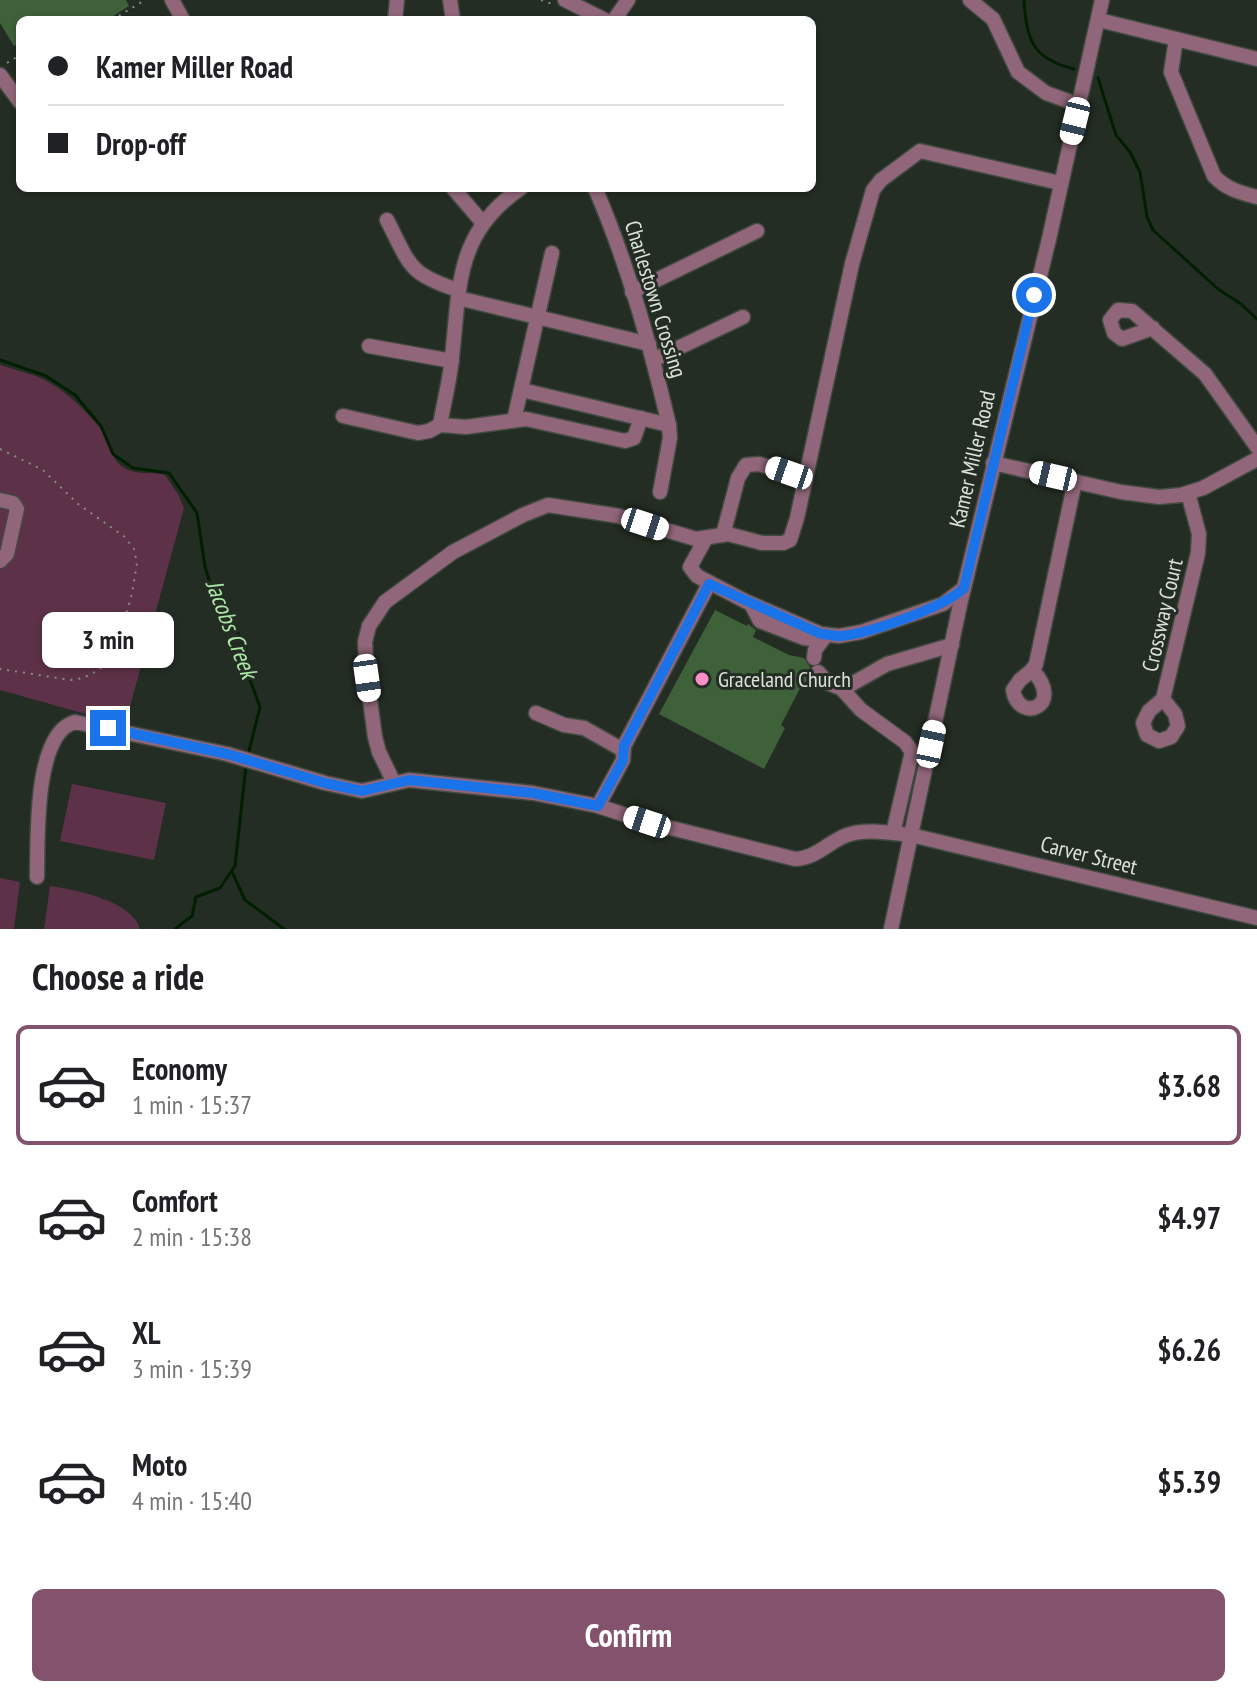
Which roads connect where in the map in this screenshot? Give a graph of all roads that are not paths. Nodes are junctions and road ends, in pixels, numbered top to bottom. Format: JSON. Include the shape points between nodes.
{"nodes":[{"id":1,"x":565,"y":0,"type":"edge"},
{"id":2,"x":970,"y":0,"type":"edge"},
{"id":3,"x":1102,"y":0,"type":"edge"},
{"id":4,"x":597,"y":16,"type":"edge"},
{"id":5,"x":1099,"y":20,"type":"junction"},
{"id":6,"x":1176,"y":39,"type":"junction"},
{"id":7,"x":1257,"y":59,"type":"edge"},
{"id":8,"x":1,"y":71,"type":"edge"},
{"id":9,"x":16,"y":86,"type":"edge"},
{"id":10,"x":1079,"y":105,"type":"junction"},
{"id":11,"x":1060,"y":183,"type":"junction"},
{"id":12,"x":456,"y":192,"type":"edge"},
{"id":13,"x":516,"y":192,"type":"edge"},
{"id":14,"x":597,"y":192,"type":"edge"},
{"id":15,"x":1257,"y":197,"type":"edge"},
{"id":16,"x":387,"y":220,"type":"dead end"},
{"id":17,"x":482,"y":222,"type":"junction"},
{"id":18,"x":757,"y":231,"type":"dead end"},
{"id":19,"x":552,"y":253,"type":"dead end"},
{"id":20,"x":632,"y":292,"type":"junction"},
{"id":21,"x":458,"y":294,"type":"junction"},
{"id":22,"x":743,"y":317,"type":"dead end"},
{"id":23,"x":537,"y":318,"type":"junction"},
{"id":24,"x":1153,"y":328,"type":"dead end"},
{"id":25,"x":649,"y":344,"type":"junction"},
{"id":26,"x":369,"y":346,"type":"dead end"},
{"id":27,"x":653,"y":360,"type":"junction"},
{"id":28,"x":452,"y":361,"type":"junction"},
{"id":29,"x":522,"y":390,"type":"junction"},
{"id":30,"x":343,"y":416,"type":"dead end"},
{"id":31,"x":641,"y":418,"type":"junction"},
{"id":32,"x":514,"y":420,"type":"junction"},
{"id":33,"x":440,"y":425,"type":"junction"},
{"id":34,"x":669,"y":425,"type":"junction"},
{"id":35,"x":1257,"y":447,"type":"edge"},
{"id":36,"x":1257,"y":459,"type":"edge"},
{"id":37,"x":993,"y":463,"type":"junction"},
{"id":38,"x":806,"y":479,"type":"junction"},
{"id":39,"x":1075,"y":481,"type":"junction"},
{"id":40,"x":660,"y":492,"type":"dead end"},
{"id":41,"x":1188,"y":493,"type":"junction"},
{"id":42,"x":0,"y":500,"type":"edge"},
{"id":43,"x":716,"y":536,"type":"junction"},
{"id":44,"x":0,"y":561,"type":"edge"},
{"id":45,"x":709,"y":584,"type":"junction"},
{"id":46,"x":964,"y":588,"type":"junction"},
{"id":47,"x":928,"y":609,"type":"junction"},
{"id":48,"x":824,"y":637,"type":"junction"},
{"id":49,"x":953,"y":638,"type":"junction"},
{"id":50,"x":1032,"y":670,"type":"dead end"},
{"id":51,"x":842,"y":689,"type":"junction"},
{"id":52,"x":1163,"y":699,"type":"dead end"},
{"id":53,"x":536,"y":713,"type":"dead end"},
{"id":54,"x":626,"y":743,"type":"junction"},
{"id":55,"x":394,"y":783,"type":"junction"},
{"id":56,"x":598,"y":806,"type":"junction"},
{"id":57,"x":893,"y":833,"type":"junction"},
{"id":58,"x":911,"y":835,"type":"junction"},
{"id":59,"x":37,"y":877,"type":"dead end"},
{"id":60,"x":1257,"y":918,"type":"edge"},
{"id":61,"x":891,"y":929,"type":"edge"}],
"edges":[{"from":1,"to":4,"type":"street"},
{"from":2,"to":10,"type":"street","via":[[993,19],[1018,72],[1046,93]]},
{"from":3,"to":5,"type":"street","name":"Kamer Miller Road"},
{"from":5,"to":6,"type":"street"},
{"from":5,"to":10,"type":"street","name":"Kamer Miller Road"},
{"from":6,"to":7,"type":"street"},
{"from":6,"to":15,"type":"street","via":[[1171,72],[1214,176],[1231,189]]},
{"from":8,"to":9,"type":"street"},
{"from":10,"to":11,"type":"street","name":"Kamer Miller Road"},
{"from":11,"to":37,"type":"street","name":"Kamer Miller Road"},
{"from":11,"to":38,"type":"street","via":[[920,151],[881,180],[873,190],[852,264]]},
{"from":12,"to":17,"type":"street"},
{"from":13,"to":17,"type":"street"},
{"from":14,"to":20,"type":"street","name":"Charlestown Crossing"},
{"from":16,"to":21,"type":"street","via":[[412,268]]},
{"from":17,"to":21,"type":"street"},
{"from":18,"to":20,"type":"street"},
{"from":19,"to":23,"type":"street"},
{"from":20,"to":25,"type":"street","name":"Charlestown Crossing"},
{"from":21,"to":23,"type":"street"},
{"from":21,"to":28,"type":"street"},
{"from":22,"to":27,"type":"street"},
{"from":23,"to":25,"type":"street"},
{"from":23,"to":29,"type":"street"},
{"from":24,"to":35,"type":"street","via":[[1205,374]]},
{"from":25,"to":27,"type":"street","name":"Charlestown Crossing"},
{"from":26,"to":28,"type":"street"},
{"from":27,"to":34,"type":"street","name":"Charlestown Crossing"},
{"from":28,"to":33,"type":"street"},
{"from":29,"to":31,"type":"street"},
{"from":29,"to":32,"type":"street"},
{"from":30,"to":33,"type":"street","via":[[418,433]]},
{"from":31,"to":32,"type":"street","via":[[634,438],[625,441]]},
{"from":31,"to":34,"type":"street"},
{"from":32,"to":33,"type":"street"},
{"from":34,"to":40,"type":"street","name":"Charlestown Crossing"},
{"from":36,"to":41,"type":"street"},
{"from":37,"to":39,"type":"street"},
{"from":37,"to":46,"type":"street","name":"Kamer Miller Road"},
{"from":38,"to":43,"type":"street","via":[[790,540],[762,543]]},
{"from":38,"to":43,"type":"street","via":[[746,465]]},
{"from":39,"to":41,"type":"street","via":[[1147,497]]},
{"from":39,"to":50,"type":"street"},
{"from":41,"to":52,"type":"street","name":"Crossway Court","via":[[1199,534],[1198,553]]},
{"from":42,"to":44,"type":"street","via":[[17,509],[7,554]]},
{"from":43,"to":45,"type":"street","via":[[690,567]]},
{"from":43,"to":55,"type":"street","via":[[672,533],[619,516],[548,505],[453,552],[400,589],[375,613],[365,642],[375,737]]},
{"from":45,"to":48,"type":"street"},
{"from":45,"to":54,"type":"street"},
{"from":46,"to":47,"type":"street"},
{"from":46,"to":49,"type":"street","name":"Kamer Miller Road"},
{"from":47,"to":48,"type":"street","via":[[861,632]]},
{"from":47,"to":49,"type":"street","via":[[940,614]]},
{"from":48,"to":51,"type":"street","via":[[815,650],[816,665],[828,683]]},
{"from":49,"to":51,"type":"street"},
{"from":49,"to":58,"type":"street","name":"Kamer Miller Road"},
{"from":51,"to":57,"type":"street","via":[[912,752]]},
{"from":53,"to":54,"type":"street"},
{"from":54,"to":56,"type":"street","via":[[623,760]]},
{"from":55,"to":56,"type":"street","name":"Carver Street","via":[[409,780],[533,793]]},
{"from":55,"to":59,"type":"street","name":"Carver Street","via":[[362,791],[86,723],[68,724],[55,739],[42,779]]},
{"from":56,"to":57,"type":"street","name":"Carver Street","via":[[795,859],[817,854],[855,832]]},
{"from":57,"to":58,"type":"street","name":"Carver Street"},
{"from":58,"to":60,"type":"street","name":"Carver Street"},
{"from":58,"to":61,"type":"street","name":"Kamer Miller Road"}]}
